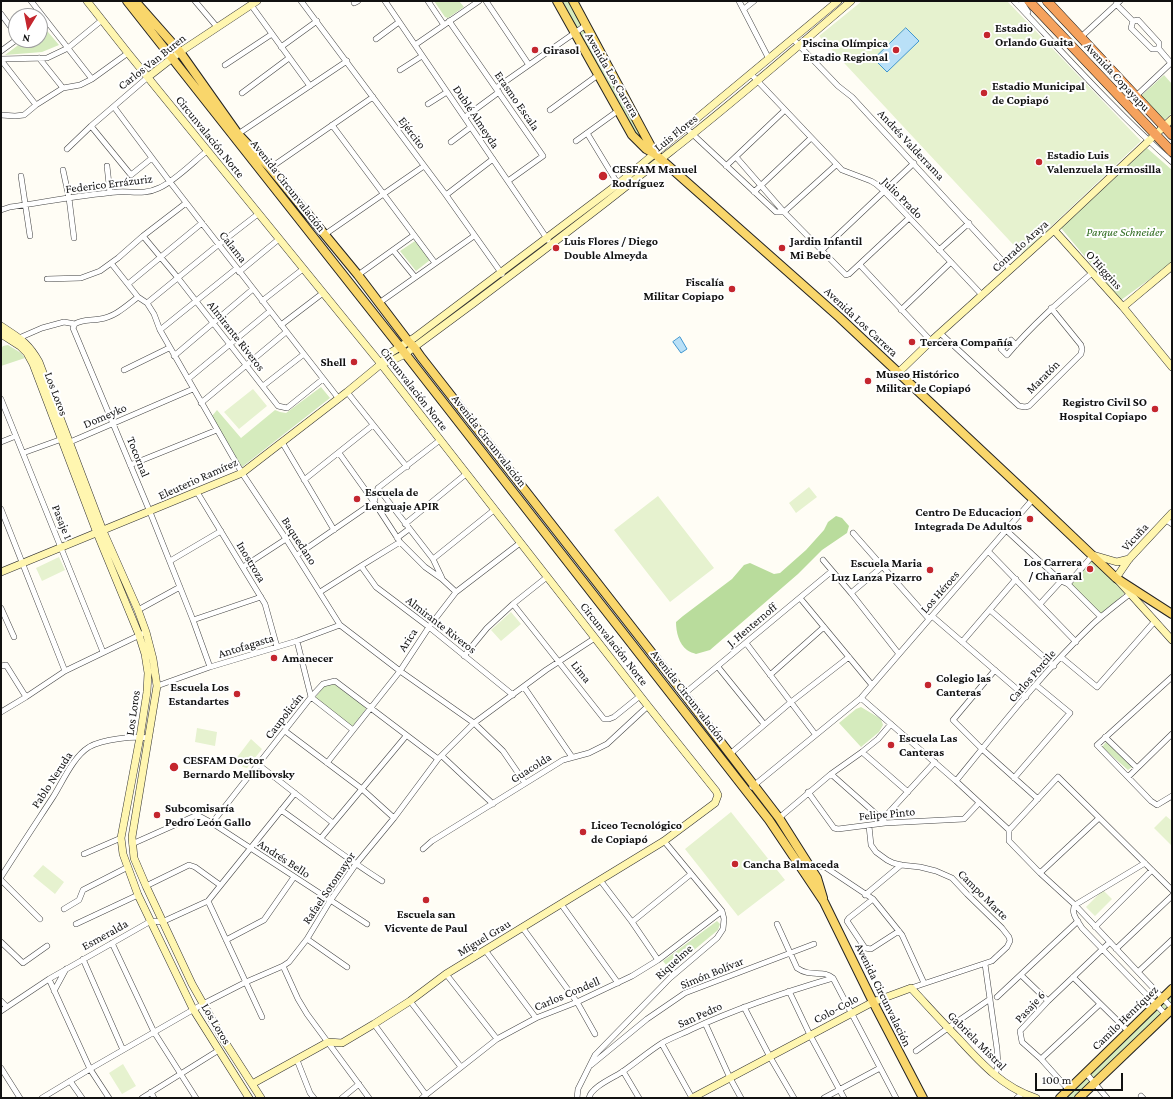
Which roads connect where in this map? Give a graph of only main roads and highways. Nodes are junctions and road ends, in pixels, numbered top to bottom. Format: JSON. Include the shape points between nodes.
{"nodes":[{"id":1,"x":126,"y":1,"type":"edge"},
{"id":2,"x":135,"y":1,"type":"edge"},
{"id":3,"x":557,"y":1,"type":"edge"},
{"id":4,"x":573,"y":1,"type":"edge"},
{"id":5,"x":1029,"y":1,"type":"edge"},
{"id":6,"x":1050,"y":2,"type":"edge"},
{"id":7,"x":1172,"y":135,"type":"edge"},
{"id":8,"x":1172,"y":152,"type":"edge"},
{"id":9,"x":658,"y":156,"type":"junction"},
{"id":10,"x":1116,"y":578,"type":"junction"},
{"id":11,"x":1172,"y":608,"type":"edge"},
{"id":12,"x":1172,"y":614,"type":"edge"},
{"id":13,"x":824,"y":902,"type":"junction"},
{"id":14,"x":1172,"y":989,"type":"edge"},
{"id":15,"x":1170,"y":1010,"type":"edge"},
{"id":16,"x":923,"y":1098,"type":"edge"},
{"id":17,"x":1060,"y":1098,"type":"edge"},
{"id":18,"x":1079,"y":1098,"type":"edge"}],
"edges":[{"from":1,"to":13,"type":"main road","name":"Avenida Circunvalación","via":[[672,694],[780,837]]},
{"from":2,"to":13,"type":"main road","name":"Avenida Circunvalación","via":[[180,52],[238,134],[270,168],[358,275],[779,818],[811,867],[820,884]]},
{"from":3,"to":9,"type":"main road","name":"Avenida Los Carrera","via":[[632,135],[646,149]]},
{"from":4,"to":9,"type":"main road","name":"Avenida Los Carrera"},
{"from":5,"to":8,"type":"highway","name":"Avenida Copayapu","via":[[1152,138]]},
{"from":6,"to":7,"type":"highway","name":"Avenida Copayapu"},
{"from":9,"to":10,"type":"main road","name":"Avenida Los Carrera","via":[[793,275]]},
{"from":10,"to":11,"type":"main road"},
{"from":10,"to":12,"type":"main road"},
{"from":13,"to":16,"type":"main road","name":"Avenida Circunvalación"},
{"from":14,"to":17,"type":"main road","name":"Camilo Henríquez"},
{"from":15,"to":18,"type":"main road"}]}
